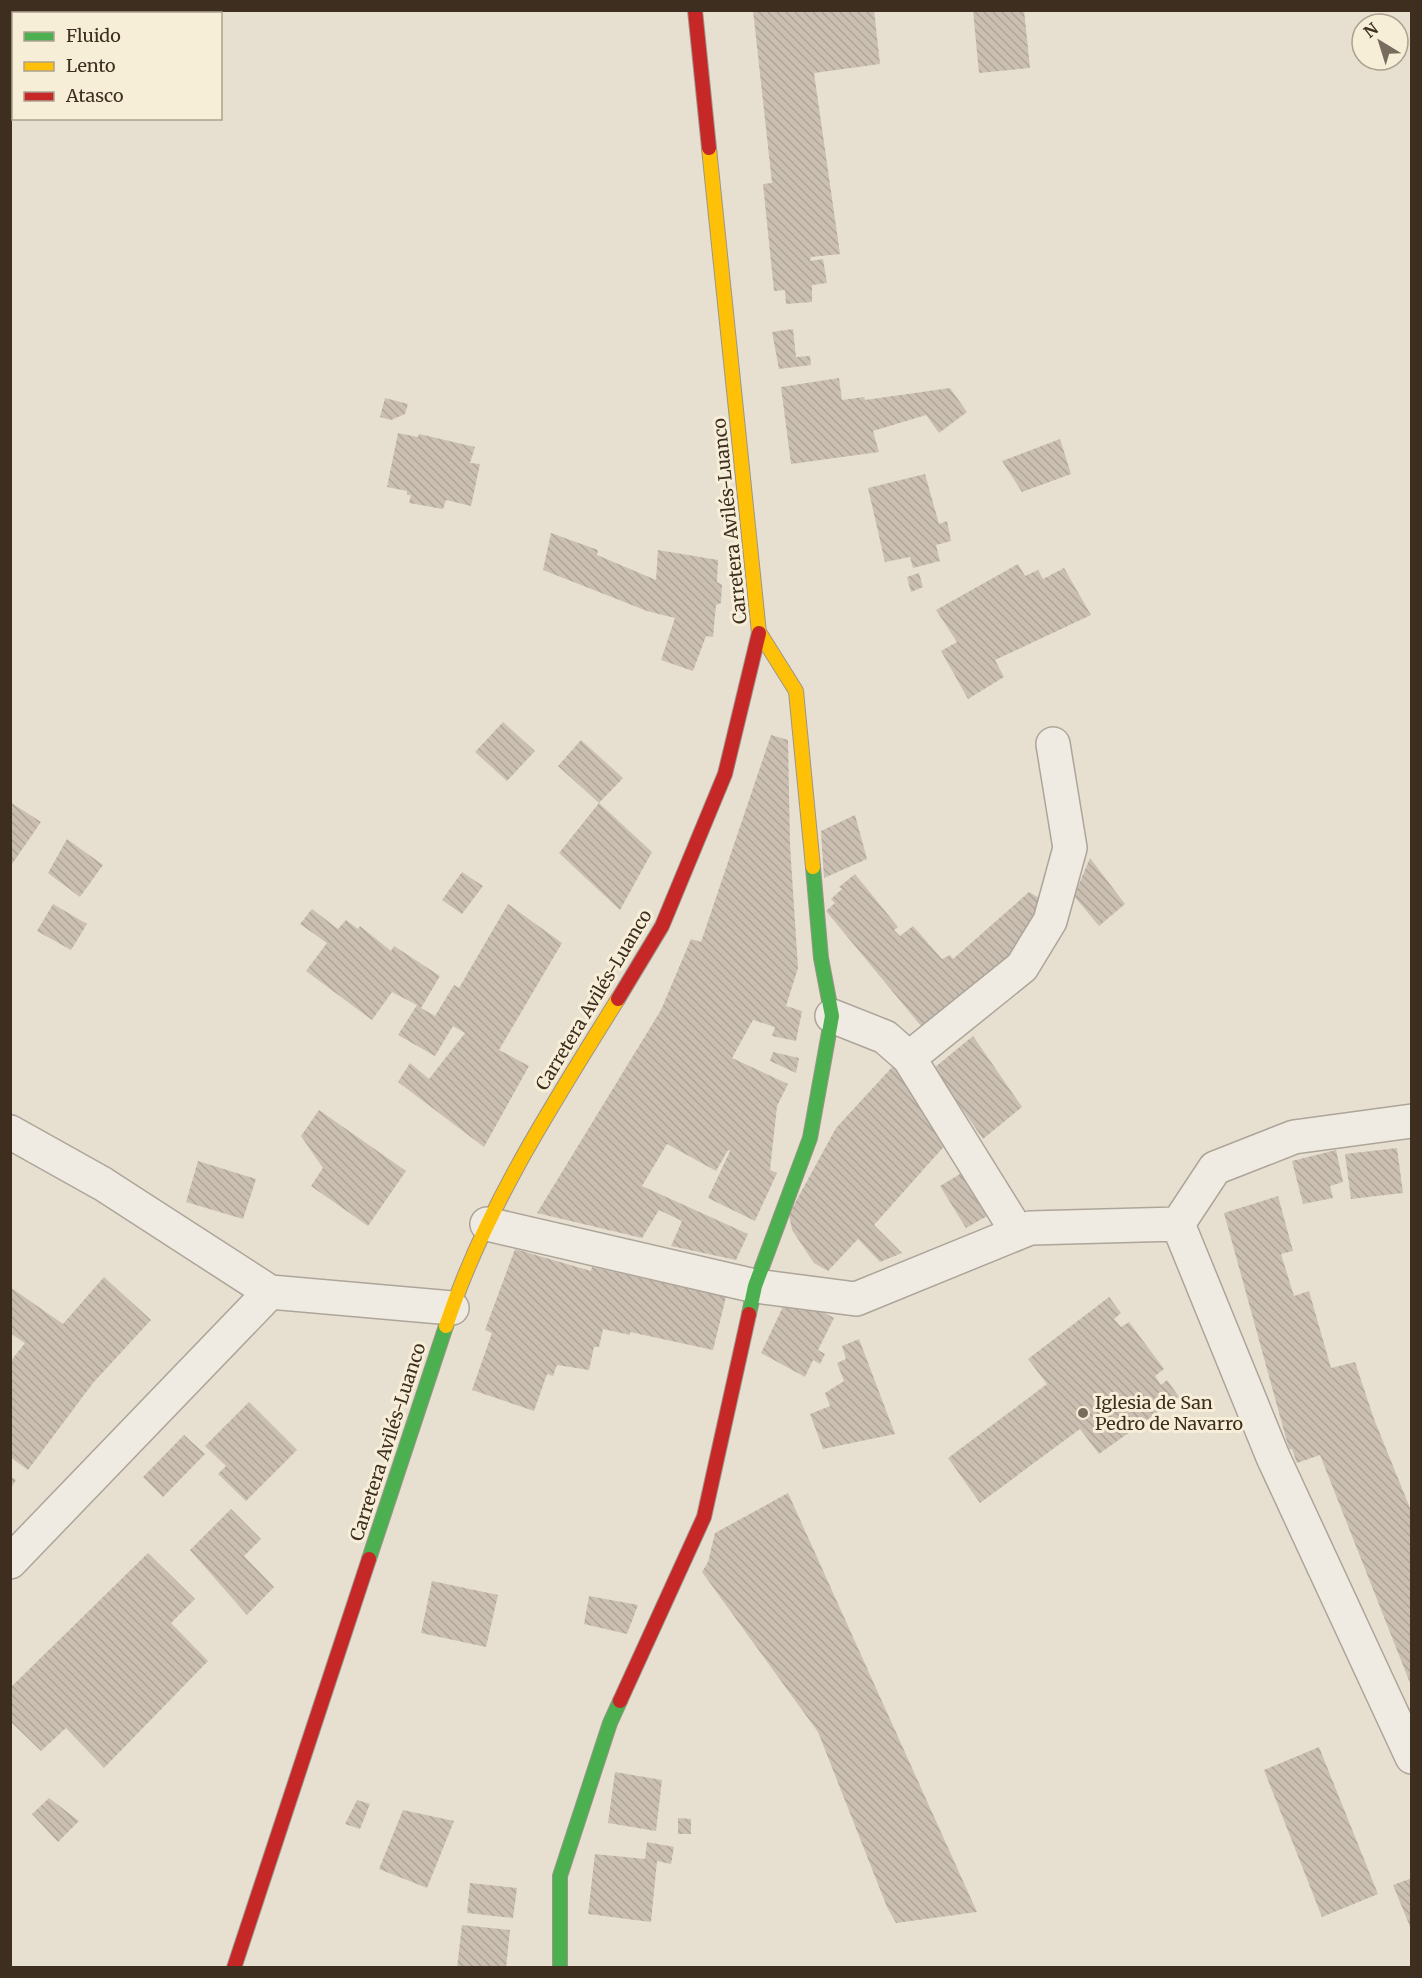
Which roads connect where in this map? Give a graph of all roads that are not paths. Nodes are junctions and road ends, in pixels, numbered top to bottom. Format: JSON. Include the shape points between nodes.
{"nodes":[{"id":1,"x":695,"y":10,"type":"edge"},
{"id":2,"x":759,"y":632,"type":"junction"},
{"id":3,"x":1053,"y":744,"type":"dead end"},
{"id":4,"x":832,"y":1016,"type":"junction"},
{"id":5,"x":909,"y":1059,"type":"junction"},
{"id":6,"x":1412,"y":1121,"type":"edge"},
{"id":7,"x":10,"y":1132,"type":"edge"},
{"id":8,"x":487,"y":1224,"type":"junction"},
{"id":9,"x":1178,"y":1224,"type":"junction"},
{"id":10,"x":1018,"y":1233,"type":"junction"},
{"id":11,"x":755,"y":1286,"type":"junction"},
{"id":12,"x":270,"y":1292,"type":"junction"},
{"id":13,"x":452,"y":1308,"type":"junction"},
{"id":14,"x":10,"y":1562,"type":"edge"},
{"id":15,"x":1412,"y":1757,"type":"edge"},
{"id":16,"x":234,"y":1968,"type":"edge"},
{"id":17,"x":560,"y":1968,"type":"edge"}],
"edges":[{"from":1,"to":2,"type":"main road","name":"Carretera Avilés-Luanco"},
{"from":2,"to":4,"type":"main road","via":[[795,691],[821,958]]},
{"from":2,"to":8,"type":"main road","name":"Carretera Avilés-Luanco","via":[[725,774],[662,926],[519,1161]]},
{"from":3,"to":5,"type":"street","via":[[1070,848],[1050,921],[1022,967]]},
{"from":4,"to":5,"type":"street","via":[[885,1036]]},
{"from":4,"to":11,"type":"main road","via":[[810,1138]]},
{"from":5,"to":10,"type":"street"},
{"from":6,"to":9,"type":"street","via":[[1294,1137],[1215,1168]]},
{"from":7,"to":12,"type":"street","via":[[103,1184]]},
{"from":8,"to":11,"type":"street"},
{"from":8,"to":13,"type":"main road","name":"Carretera Avilés-Luanco"},
{"from":9,"to":10,"type":"street","via":[[1030,1228]]},
{"from":9,"to":15,"type":"street","via":[[1273,1457]]},
{"from":10,"to":11,"type":"street","via":[[856,1299]]},
{"from":11,"to":17,"type":"main road","via":[[704,1517],[610,1723],[560,1876]]},
{"from":12,"to":13,"type":"street"},
{"from":12,"to":14,"type":"street"},
{"from":13,"to":16,"type":"main road","name":"Carretera Avilés-Luanco"}]}
